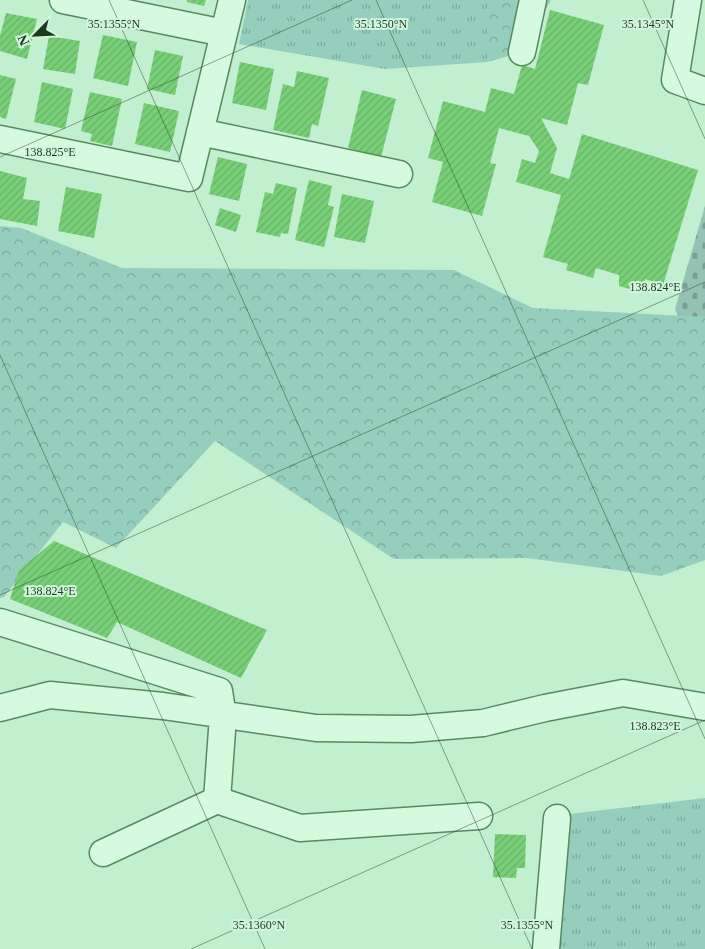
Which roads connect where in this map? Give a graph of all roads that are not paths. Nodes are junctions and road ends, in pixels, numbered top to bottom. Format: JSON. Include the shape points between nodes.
{"nodes":[{"id":1,"x":63,"y":0,"type":"edge"},
{"id":2,"x":232,"y":0,"type":"edge"},
{"id":3,"x":534,"y":0,"type":"edge"},
{"id":4,"x":688,"y":0,"type":"edge"},
{"id":5,"x":224,"y":34,"type":"junction"},
{"id":6,"x":522,"y":52,"type":"dead end"},
{"id":7,"x":705,"y":91,"type":"edge"},
{"id":8,"x":200,"y":132,"type":"junction"},
{"id":9,"x":0,"y":139,"type":"edge"},
{"id":10,"x":399,"y":174,"type":"dead end"},
{"id":11,"x":0,"y":622,"type":"edge"},
{"id":12,"x":705,"y":707,"type":"edge"},
{"id":13,"x":0,"y":708,"type":"edge"},
{"id":14,"x":223,"y":716,"type":"junction"},
{"id":15,"x":217,"y":800,"type":"junction"},
{"id":16,"x":479,"y":816,"type":"dead end"},
{"id":17,"x":557,"y":818,"type":"dead end"},
{"id":18,"x":103,"y":853,"type":"dead end"},
{"id":19,"x":546,"y":949,"type":"edge"}],
"edges":[{"from":1,"to":5,"type":"street"},
{"from":2,"to":5,"type":"street"},
{"from":3,"to":6,"type":"street"},
{"from":4,"to":7,"type":"street","via":[[675,80]]},
{"from":5,"to":8,"type":"street"},
{"from":8,"to":9,"type":"street","via":[[189,178]]},
{"from":8,"to":10,"type":"street"},
{"from":11,"to":14,"type":"street","via":[[219,691]]},
{"from":12,"to":14,"type":"street","via":[[622,692],[483,723],[411,729],[316,728]]},
{"from":13,"to":14,"type":"street","via":[[50,695],[163,706]]},
{"from":14,"to":15,"type":"street"},
{"from":15,"to":16,"type":"street","via":[[300,828]]},
{"from":15,"to":18,"type":"street"},
{"from":17,"to":19,"type":"street"}]}
